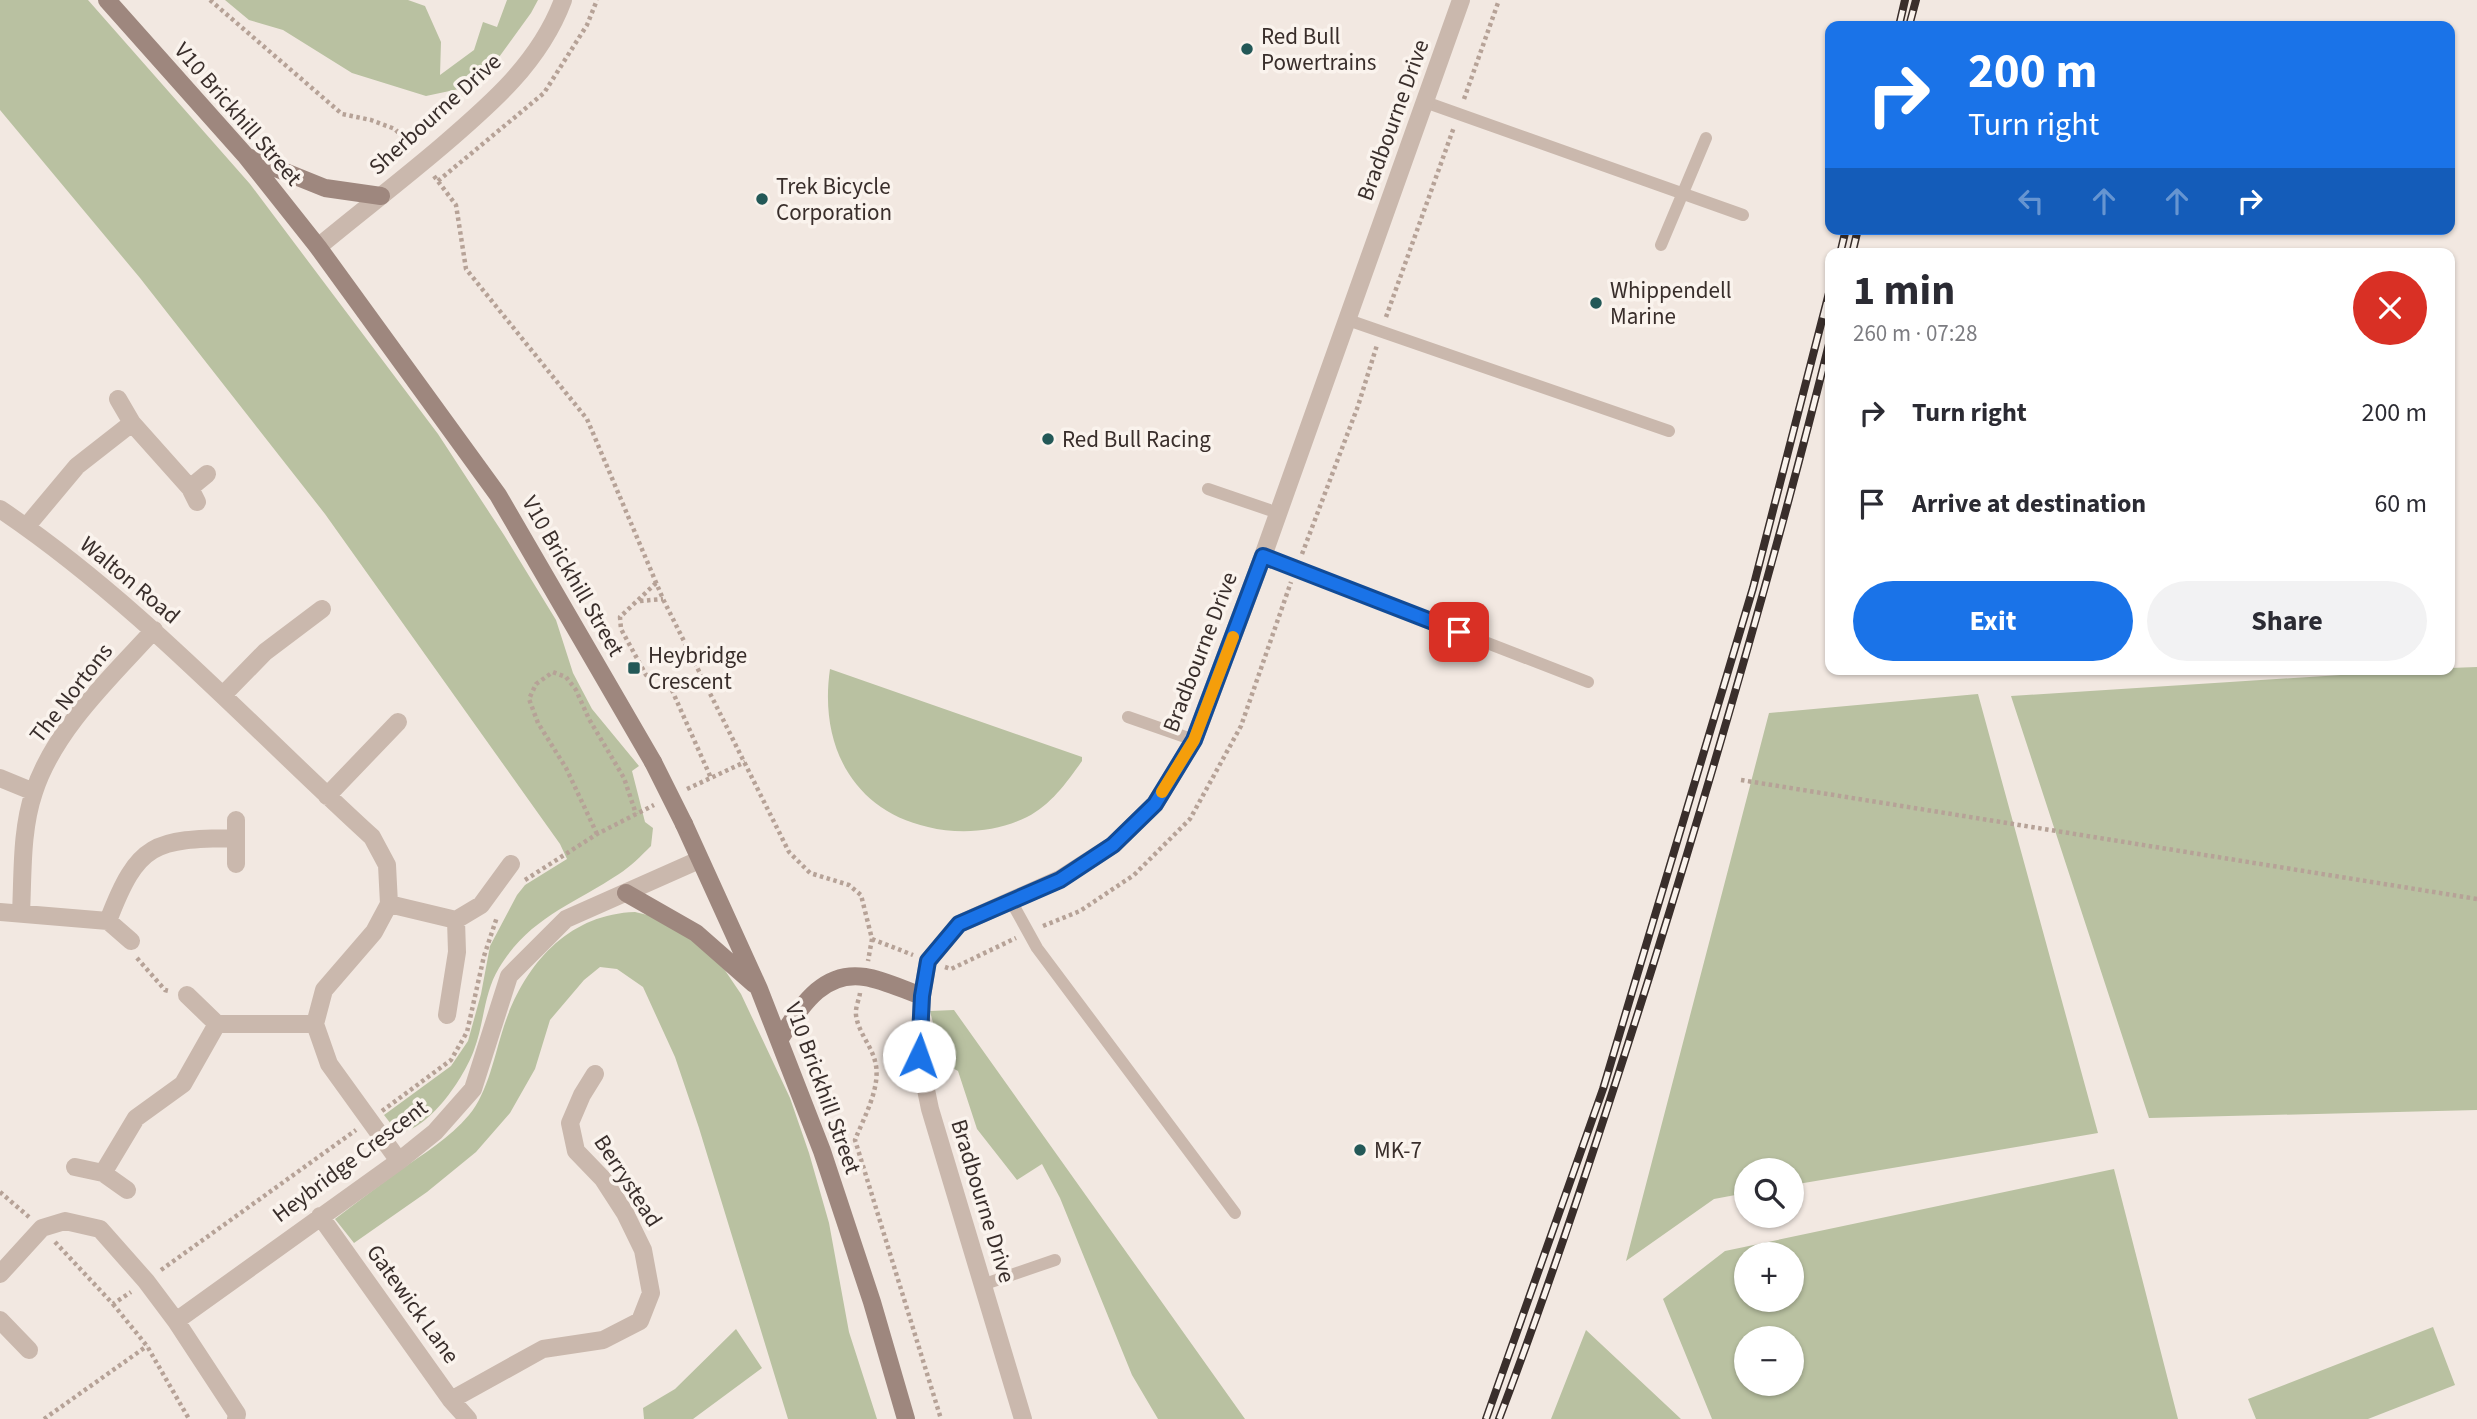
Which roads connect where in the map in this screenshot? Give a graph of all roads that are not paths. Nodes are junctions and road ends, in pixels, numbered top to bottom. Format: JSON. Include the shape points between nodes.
{"nodes":[{"id":1,"x":107,"y":0,"type":"edge"},
{"id":2,"x":564,"y":0,"type":"edge"},
{"id":3,"x":1461,"y":0,"type":"edge"},
{"id":4,"x":1425,"y":102,"type":"junction"},
{"id":5,"x":1706,"y":138,"type":"dead end"},
{"id":6,"x":245,"y":155,"type":"junction"},
{"id":7,"x":1683,"y":194,"type":"junction"},
{"id":8,"x":381,"y":196,"type":"junction"},
{"id":9,"x":1743,"y":215,"type":"dead end"},
{"id":10,"x":1661,"y":245,"type":"dead end"},
{"id":11,"x":318,"y":247,"type":"junction"},
{"id":12,"x":1348,"y":320,"type":"junction"},
{"id":13,"x":118,"y":399,"type":"dead end"},
{"id":14,"x":132,"y":424,"type":"junction"},
{"id":15,"x":1669,"y":431,"type":"dead end"},
{"id":16,"x":206,"y":474,"type":"dead end"},
{"id":17,"x":1209,"y":489,"type":"dead end"},
{"id":18,"x":0,"y":509,"type":"edge"},
{"id":19,"x":1278,"y":513,"type":"junction"},
{"id":20,"x":26,"y":527,"type":"junction"},
{"id":21,"x":1263,"y":556,"type":"junction"},
{"id":22,"x":322,"y":609,"type":"dead end"},
{"id":23,"x":154,"y":630,"type":"junction"},
{"id":24,"x":1588,"y":682,"type":"dead end"},
{"id":25,"x":223,"y":695,"type":"junction"},
{"id":26,"x":1128,"y":717,"type":"dead end"},
{"id":27,"x":398,"y":722,"type":"dead end"},
{"id":28,"x":1194,"y":740,"type":"junction"},
{"id":29,"x":0,"y":778,"type":"edge"},
{"id":30,"x":34,"y":792,"type":"junction"},
{"id":31,"x":327,"y":796,"type":"junction"},
{"id":32,"x":699,"y":860,"type":"junction"},
{"id":33,"x":236,"y":864,"type":"dead end"},
{"id":34,"x":511,"y":864,"type":"dead end"},
{"id":35,"x":626,"y":893,"type":"junction"},
{"id":36,"x":1011,"y":901,"type":"junction"},
{"id":37,"x":389,"y":904,"type":"junction"},
{"id":38,"x":0,"y":912,"type":"edge"},
{"id":39,"x":21,"y":913,"type":"junction"},
{"id":40,"x":456,"y":920,"type":"junction"},
{"id":41,"x":108,"y":921,"type":"junction"},
{"id":42,"x":131,"y":942,"type":"road end"},
{"id":43,"x":759,"y":989,"type":"junction"},
{"id":44,"x":187,"y":995,"type":"road end"},
{"id":45,"x":922,"y":996,"type":"junction"},
{"id":46,"x":447,"y":1015,"type":"dead end"},
{"id":47,"x":217,"y":1024,"type":"junction"},
{"id":48,"x":315,"y":1024,"type":"junction"},
{"id":49,"x":779,"y":1040,"type":"junction"},
{"id":50,"x":595,"y":1074,"type":"dead end"},
{"id":51,"x":399,"y":1161,"type":"junction"},
{"id":52,"x":75,"y":1167,"type":"dead end"},
{"id":53,"x":103,"y":1172,"type":"junction"},
{"id":54,"x":128,"y":1190,"type":"dead end"},
{"id":55,"x":1235,"y":1213,"type":"dead end"},
{"id":56,"x":320,"y":1216,"type":"junction"},
{"id":57,"x":1055,"y":1260,"type":"dead end"},
{"id":58,"x":0,"y":1274,"type":"edge"},
{"id":59,"x":982,"y":1285,"type":"junction"},
{"id":60,"x":0,"y":1320,"type":"edge"},
{"id":61,"x":176,"y":1321,"type":"junction"},
{"id":62,"x":29,"y":1350,"type":"dead end"},
{"id":63,"x":452,"y":1400,"type":"junction"},
{"id":64,"x":236,"y":1419,"type":"edge"},
{"id":65,"x":467,"y":1419,"type":"edge"},
{"id":66,"x":906,"y":1419,"type":"edge"},
{"id":67,"x":1023,"y":1419,"type":"edge"}],
"edges":[{"from":1,"to":6,"type":"street","name":"V10 Brickhill Street"},
{"from":2,"to":8,"type":"street","name":"Sherbourne Drive","via":[[534,54],[512,82]]},
{"from":3,"to":4,"type":"street","name":"Bradbourne Drive"},
{"from":4,"to":7,"type":"lane"},
{"from":4,"to":12,"type":"street","name":"Bradbourne Drive"},
{"from":5,"to":7,"type":"lane"},
{"from":6,"to":8,"type":"street","via":[[325,188]]},
{"from":6,"to":11,"type":"street","name":"V10 Brickhill Street"},
{"from":7,"to":9,"type":"lane"},
{"from":7,"to":10,"type":"lane"},
{"from":8,"to":11,"type":"street","name":"Sherbourne Drive"},
{"from":11,"to":32,"type":"street","name":"V10 Brickhill Street","bridge":true,"via":[[498,495],[653,762]]},
{"from":12,"to":15,"type":"lane"},
{"from":12,"to":19,"type":"street","name":"Bradbourne Drive"},
{"from":13,"to":14,"type":"street"},
{"from":14,"to":16,"type":"street","via":[[194,495]]},
{"from":14,"to":20,"type":"street","via":[[77,466]]},
{"from":17,"to":19,"type":"lane"},
{"from":18,"to":20,"type":"street","name":"Walton Road"},
{"from":19,"to":21,"type":"street","name":"Bradbourne Drive"},
{"from":20,"to":23,"type":"street","name":"Walton Road"},
{"from":21,"to":24,"type":"lane"},
{"from":21,"to":28,"type":"street","name":"Bradbourne Drive"},
{"from":22,"to":25,"type":"street","via":[[265,652]]},
{"from":23,"to":25,"type":"street","name":"Walton Road"},
{"from":23,"to":30,"type":"street","name":"The Nortons","via":[[54,747]]},
{"from":25,"to":31,"type":"street","name":"Walton Road"},
{"from":26,"to":28,"type":"lane"},
{"from":27,"to":31,"type":"street"},
{"from":28,"to":36,"type":"street","name":"Bradbourne Drive","via":[[1155,804],[1113,845],[1060,880]]},
{"from":29,"to":30,"type":"street"},
{"from":30,"to":39,"type":"street","name":"The Nortons","via":[[24,837]]},
{"from":31,"to":37,"type":"street","name":"Walton Road","via":[[372,837],[387,865]]},
{"from":32,"to":35,"type":"street","name":"Heybridge Crescent"},
{"from":32,"to":43,"type":"street","name":"V10 Brickhill Street"},
{"from":33,"to":41,"type":"street","via":[[236,829],[165,844],[132,868]]},
{"from":34,"to":40,"type":"street","via":[[481,905]]},
{"from":35,"to":43,"type":"street","via":[[696,933]]},
{"from":35,"to":51,"type":"street","name":"Heybridge Crescent","via":[[566,919],[509,976],[473,1089],[435,1132]]},
{"from":36,"to":45,"type":"street","name":"Bradbourne Drive","via":[[959,924],[928,961]]},
{"from":36,"to":55,"type":"lane","via":[[1037,948]]},
{"from":37,"to":40,"type":"street"},
{"from":37,"to":48,"type":"street","via":[[373,932],[324,990]]},
{"from":38,"to":39,"type":"street"},
{"from":39,"to":41,"type":"street"},
{"from":40,"to":46,"type":"street","via":[[457,952]]},
{"from":41,"to":42,"type":"street"},
{"from":43,"to":49,"type":"street","name":"V10 Brickhill Street"},
{"from":44,"to":47,"type":"street"},
{"from":45,"to":49,"type":"street","via":[[865,976],[839,978],[805,1000]]},
{"from":45,"to":59,"type":"street","name":"Bradbourne Drive","via":[[919,1056],[930,1109]]},
{"from":47,"to":48,"type":"street"},
{"from":47,"to":53,"type":"street","via":[[183,1084],[136,1118]]},
{"from":48,"to":51,"type":"street","via":[[329,1064]]},
{"from":49,"to":66,"type":"street","name":"V10 Brickhill Street","via":[[826,1163]]},
{"from":50,"to":63,"type":"street","name":"Berrystead","via":[[570,1123],[576,1151],[603,1179],[643,1250],[651,1293],[640,1321],[603,1339],[543,1349]]},
{"from":51,"to":56,"type":"street","name":"Heybridge Crescent"},
{"from":52,"to":53,"type":"street"},
{"from":53,"to":54,"type":"street"},
{"from":56,"to":61,"type":"street","name":"Heybridge Crescent"},
{"from":56,"to":63,"type":"street","name":"Gatewick Lane"},
{"from":57,"to":59,"type":"lane"},
{"from":58,"to":61,"type":"street","via":[[42,1228],[65,1221],[100,1229]]},
{"from":59,"to":67,"type":"street","name":"Bradbourne Drive"},
{"from":60,"to":62,"type":"street"},
{"from":61,"to":64,"type":"street"},
{"from":63,"to":65,"type":"street","name":"Gatewick Lane"}]}
